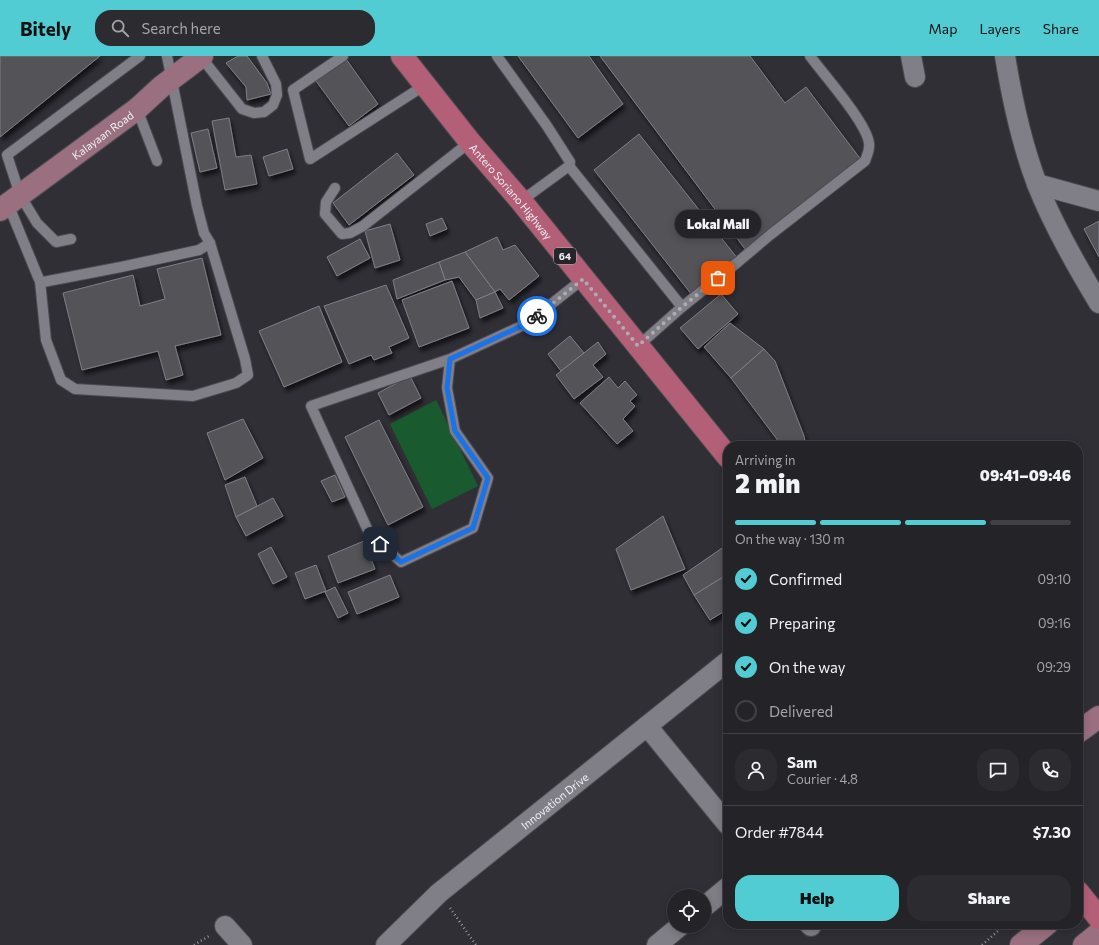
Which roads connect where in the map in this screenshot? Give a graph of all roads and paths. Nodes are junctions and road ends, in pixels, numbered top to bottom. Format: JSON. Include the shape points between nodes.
{"nodes":[{"id":1,"x":140,"y":56,"type":"edge"},
{"id":2,"x":167,"y":56,"type":"edge"},
{"id":3,"x":202,"y":56,"type":"edge"},
{"id":4,"x":262,"y":56,"type":"edge"},
{"id":5,"x":343,"y":56,"type":"edge"},
{"id":6,"x":402,"y":56,"type":"edge"},
{"id":7,"x":497,"y":56,"type":"edge"},
{"id":8,"x":810,"y":56,"type":"edge"},
{"id":9,"x":911,"y":56,"type":"edge"},
{"id":10,"x":1005,"y":56,"type":"edge"},
{"id":11,"x":915,"y":77,"type":"dead end"},
{"id":12,"x":172,"y":79,"type":"junction"},
{"id":13,"x":425,"y":85,"type":"junction"},
{"id":14,"x":137,"y":109,"type":"junction"},
{"id":15,"x":470,"y":142,"type":"junction"},
{"id":16,"x":157,"y":161,"type":"dead end"},
{"id":17,"x":569,"y":166,"type":"junction"},
{"id":18,"x":1037,"y":184,"type":"junction"},
{"id":19,"x":335,"y":188,"type":"dead end"},
{"id":20,"x":521,"y":201,"type":"junction"},
{"id":21,"x":1099,"y":201,"type":"edge"},
{"id":22,"x":9,"y":203,"type":"edge"},
{"id":23,"x":71,"y":239,"type":"dead end"},
{"id":24,"x":210,"y":243,"type":"junction"},
{"id":25,"x":583,"y":279,"type":"junction"},
{"id":26,"x":40,"y":281,"type":"junction"},
{"id":27,"x":1099,"y":303,"type":"edge"},
{"id":28,"x":682,"y":307,"type":"junction"},
{"id":29,"x":638,"y":346,"type":"junction"},
{"id":30,"x":450,"y":359,"type":"junction"},
{"id":31,"x":723,"y":451,"type":"edge"},
{"id":32,"x":723,"y":665,"type":"edge"},
{"id":33,"x":1099,"y":717,"type":"edge"},
{"id":34,"x":647,"y":726,"type":"junction"},
{"id":35,"x":1083,"y":728,"type":"edge"},
{"id":36,"x":723,"y":819,"type":"edge"},
{"id":37,"x":723,"y":891,"type":"edge"},
{"id":38,"x":439,"y":893,"type":"junction"},
{"id":39,"x":1083,"y":900,"type":"edge"},
{"id":40,"x":711,"y":901,"type":"edge"},
{"id":41,"x":1099,"y":918,"type":"edge"},
{"id":42,"x":225,"y":926,"type":"dead end"},
{"id":43,"x":1000,"y":929,"type":"edge"},
{"id":44,"x":1041,"y":929,"type":"edge"},
{"id":45,"x":672,"y":933,"type":"edge"},
{"id":46,"x":1099,"y":933,"type":"edge"},
{"id":47,"x":242,"y":945,"type":"edge"},
{"id":48,"x":386,"y":945,"type":"edge"},
{"id":49,"x":476,"y":945,"type":"edge"},
{"id":50,"x":657,"y":945,"type":"edge"},
{"id":51,"x":982,"y":945,"type":"edge"},
{"id":52,"x":1021,"y":945,"type":"edge"},
{"id":53,"x":1084,"y":945,"type":"edge"}],
"edges":[{"from":1,"to":22,"type":"lane","via":[[7,155]]},
{"from":2,"to":12,"type":"lane"},
{"from":3,"to":4,"type":"lane","via":[[242,109],[254,113],[264,112],[274,105],[277,95],[276,84]]},
{"from":3,"to":12,"type":"main road","name":"Kalayaan Road"},
{"from":5,"to":13,"type":"lane","via":[[293,90],[310,160]]},
{"from":6,"to":13,"type":"main road","name":"Antero Soriano Highway","number":"64"},
{"from":7,"to":17,"type":"lane","via":[[568,158]]},
{"from":8,"to":28,"type":"lane","via":[[859,121],[869,149],[865,161]]},
{"from":9,"to":11,"type":"street"},
{"from":10,"to":18,"type":"street","via":[[1023,143]]},
{"from":12,"to":14,"type":"main road","name":"Kalayaan Road"},
{"from":12,"to":24,"type":"lane","via":[[204,233]]},
{"from":13,"to":15,"type":"main road","name":"Antero Soriano Highway","number":"64"},
{"from":14,"to":16,"type":"lane"},
{"from":14,"to":22,"type":"main road","name":"Kalayaan Road"},
{"from":15,"to":19,"type":"lane","via":[[363,226],[350,233],[342,234],[326,214],[326,202]]},
{"from":15,"to":20,"type":"main road","name":"Antero Soriano Highway","number":"64"},
{"from":17,"to":20,"type":"lane"},
{"from":17,"to":28,"type":"lane"},
{"from":18,"to":21,"type":"street"},
{"from":18,"to":27,"type":"street","via":[[1075,263]]},
{"from":20,"to":25,"type":"main road","name":"Antero Soriano Highway","number":"64"},
{"from":22,"to":23,"type":"lane","via":[[37,223],[56,242]]},
{"from":22,"to":26,"type":"lane"},
{"from":24,"to":26,"type":"lane","via":[[199,250],[137,264],[47,282]]},
{"from":24,"to":26,"type":"lane","via":[[248,375],[236,383],[193,396],[75,389],[61,380],[46,340]]},
{"from":25,"to":29,"type":"main road","name":"Antero Soriano Highway","number":"64"},
{"from":25,"to":30,"type":"lane","via":[[526,324]]},
{"from":28,"to":29,"type":"lane"},
{"from":29,"to":31,"type":"main road","name":"Antero Soriano Highway","number":"64"},
{"from":30,"to":30,"type":"lane","via":[[447,388],[455,431],[488,478],[473,528],[401,562],[370,535],[311,406]]},
{"from":32,"to":34,"type":"street","name":"Innovation Drive"},
{"from":33,"to":35,"type":"main road"},
{"from":34,"to":36,"type":"street"},
{"from":34,"to":38,"type":"street","name":"Innovation Drive"},
{"from":37,"to":40,"type":"street"},
{"from":38,"to":48,"type":"street","name":"Innovation Drive"},
{"from":38,"to":49,"type":"path"},
{"from":39,"to":41,"type":"main road"},
{"from":42,"to":47,"type":"street"},
{"from":43,"to":51,"type":"path"},
{"from":44,"to":52,"type":"main road"},
{"from":45,"to":50,"type":"street"},
{"from":46,"to":53,"type":"main road"}]}
